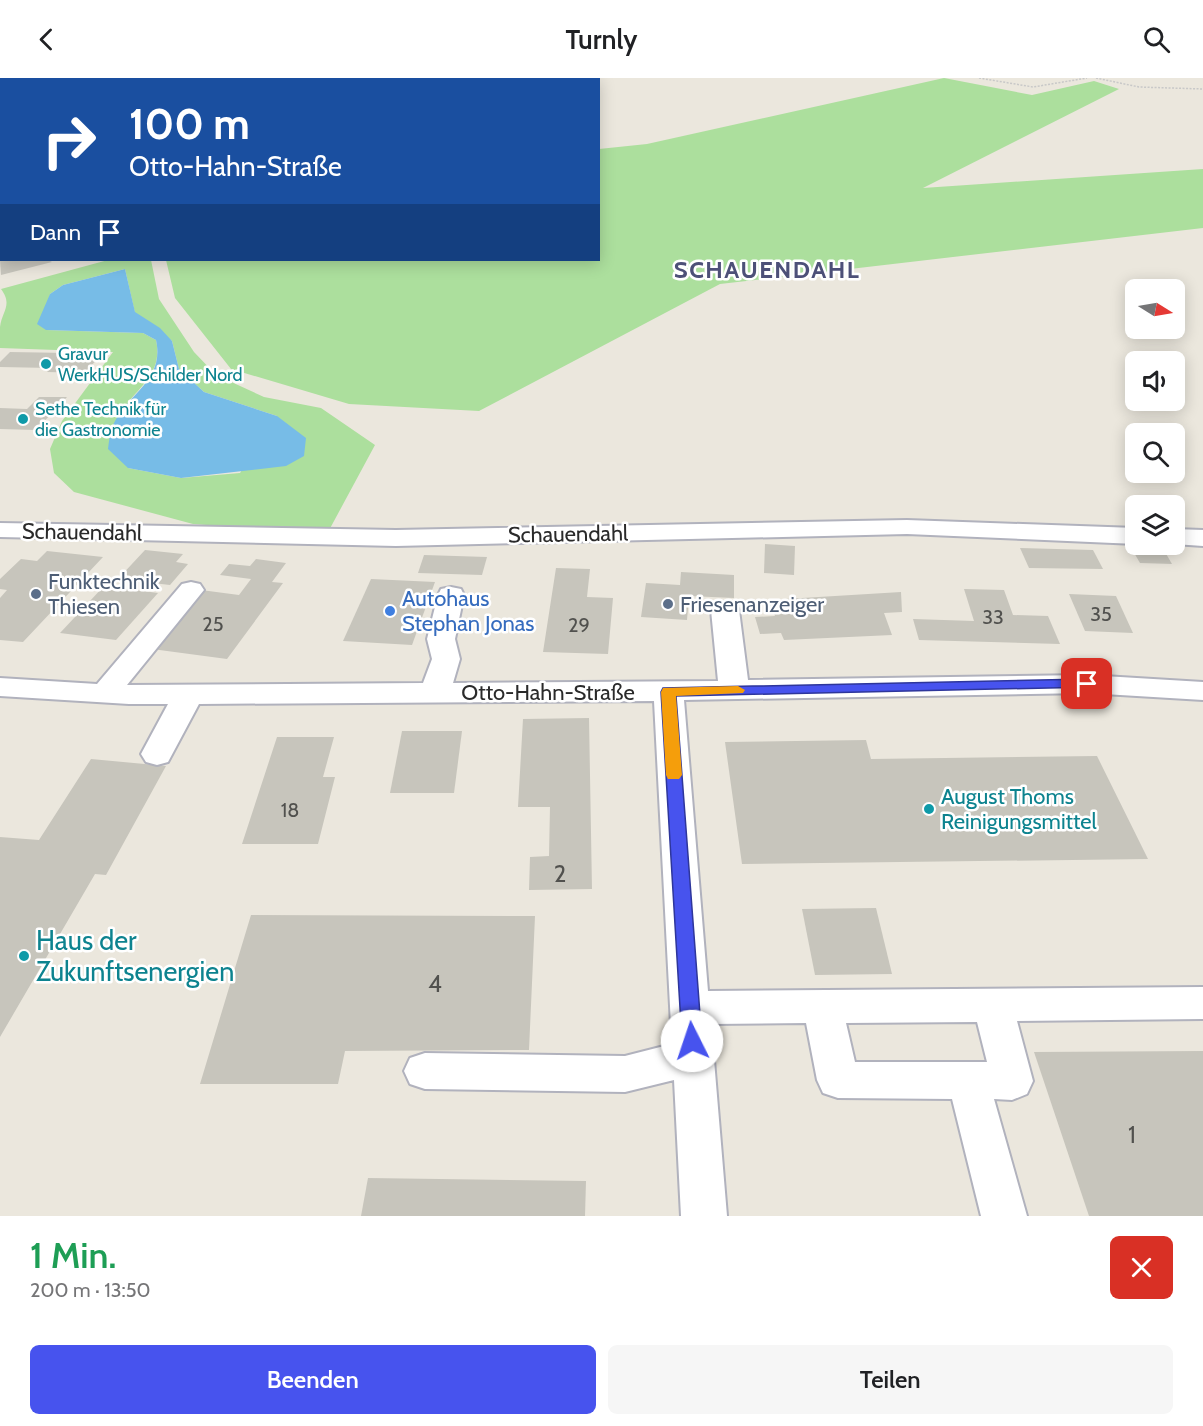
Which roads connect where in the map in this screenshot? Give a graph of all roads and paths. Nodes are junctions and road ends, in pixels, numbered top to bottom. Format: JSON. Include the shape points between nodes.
{"nodes":[{"id":1,"x":979,"y":78,"type":"edge"},
{"id":2,"x":1087,"y":78,"type":"edge"},
{"id":3,"x":1096,"y":78,"type":"edge"},
{"id":4,"x":1203,"y":89,"type":"edge"},
{"id":5,"x":0,"y":530,"type":"edge"},
{"id":6,"x":1125,"y":536,"type":"edge"},
{"id":7,"x":1185,"y":537,"type":"edge"},
{"id":8,"x":1203,"y":538,"type":"edge"},
{"id":9,"x":191,"y":590,"type":"dead end"},
{"id":10,"x":452,"y":595,"type":"dead end"},
{"id":11,"x":724,"y":610,"type":"dead end"},
{"id":12,"x":0,"y":687,"type":"edge"},
{"id":13,"x":734,"y":690,"type":"junction"},
{"id":14,"x":1203,"y":690,"type":"edge"},
{"id":15,"x":668,"y":692,"type":"junction"},
{"id":16,"x":105,"y":693,"type":"junction"},
{"id":17,"x":435,"y":693,"type":"junction"},
{"id":18,"x":189,"y":694,"type":"junction"},
{"id":19,"x":157,"y":754,"type":"dead end"},
{"id":20,"x":1203,"y":1003,"type":"edge"},
{"id":21,"x":993,"y":1005,"type":"junction"},
{"id":22,"x":822,"y":1007,"type":"junction"},
{"id":23,"x":689,"y":1008,"type":"junction"},
{"id":24,"x":693,"y":1057,"type":"junction"},
{"id":25,"x":425,"y":1071,"type":"dead end"},
{"id":26,"x":968,"y":1080,"type":"junction"},
{"id":27,"x":704,"y":1216,"type":"edge"},
{"id":28,"x":1004,"y":1216,"type":"edge"}],
"edges":[{"from":1,"to":2,"type":"path","via":[[1034,88]]},
{"from":3,"to":4,"type":"path","via":[[1139,87]]},
{"from":5,"to":6,"type":"street","name":"Schauendahl","via":[[396,538],[907,527]]},
{"from":7,"to":8,"type":"street"},
{"from":9,"to":16,"type":"street"},
{"from":10,"to":17,"type":"street","via":[[441,639],[446,659]]},
{"from":11,"to":13,"type":"street"},
{"from":12,"to":16,"type":"street","name":"Otto-Hahn-Straße"},
{"from":13,"to":14,"type":"street","name":"Otto-Hahn-Straße","via":[[1087,684]]},
{"from":13,"to":15,"type":"street","name":"Otto-Hahn-Straße"},
{"from":15,"to":17,"type":"street","name":"Otto-Hahn-Straße"},
{"from":15,"to":23,"type":"street"},
{"from":16,"to":18,"type":"street","name":"Otto-Hahn-Straße"},
{"from":17,"to":18,"type":"street","name":"Otto-Hahn-Straße"},
{"from":18,"to":19,"type":"street"},
{"from":20,"to":21,"type":"street"},
{"from":21,"to":22,"type":"street"},
{"from":21,"to":26,"type":"street","via":[[1012,1081]]},
{"from":22,"to":23,"type":"street"},
{"from":22,"to":26,"type":"street","via":[[838,1080]]},
{"from":23,"to":24,"type":"street"},
{"from":24,"to":25,"type":"street","via":[[625,1074]]},
{"from":24,"to":27,"type":"street"},
{"from":26,"to":28,"type":"street"}]}
